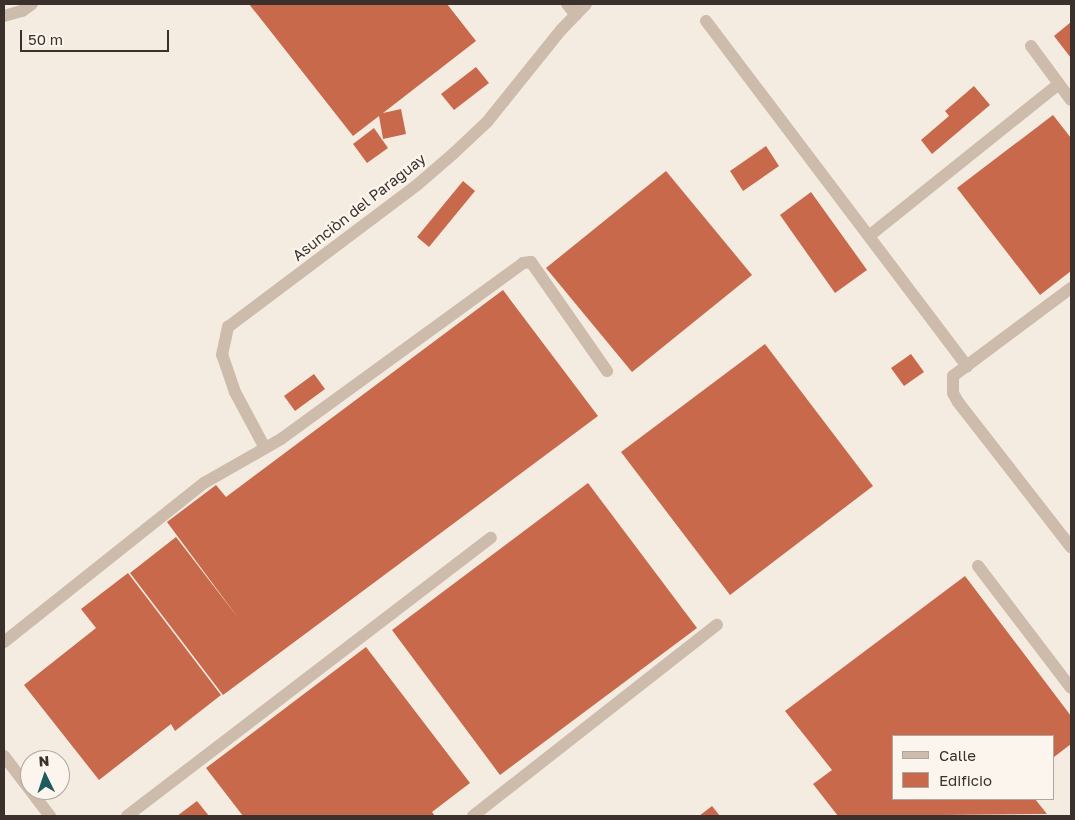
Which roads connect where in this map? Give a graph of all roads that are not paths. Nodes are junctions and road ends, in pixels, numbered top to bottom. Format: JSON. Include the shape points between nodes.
{"nodes":[{"id":1,"x":32,"y":4,"type":"edge"},
{"id":2,"x":567,"y":4,"type":"edge"},
{"id":3,"x":586,"y":4,"type":"edge"},
{"id":4,"x":576,"y":14,"type":"junction"},
{"id":5,"x":4,"y":16,"type":"edge"},
{"id":6,"x":706,"y":21,"type":"dead end"},
{"id":7,"x":1031,"y":46,"type":"dead end"},
{"id":8,"x":1059,"y":84,"type":"junction"},
{"id":9,"x":1071,"y":100,"type":"edge"},
{"id":10,"x":870,"y":236,"type":"junction"},
{"id":11,"x":1071,"y":288,"type":"edge"},
{"id":12,"x":967,"y":366,"type":"junction"},
{"id":13,"x":607,"y":371,"type":"dead end"},
{"id":14,"x":265,"y":448,"type":"junction"},
{"id":15,"x":492,"y":538,"type":"dead end"},
{"id":16,"x":1071,"y":547,"type":"edge"},
{"id":17,"x":978,"y":566,"type":"dead end"},
{"id":18,"x":717,"y":625,"type":"dead end"},
{"id":19,"x":4,"y":642,"type":"edge"},
{"id":20,"x":1071,"y":688,"type":"edge"},
{"id":21,"x":4,"y":756,"type":"edge"},
{"id":22,"x":50,"y":816,"type":"edge"},
{"id":23,"x":127,"y":816,"type":"edge"},
{"id":24,"x":473,"y":816,"type":"edge"}],
"edges":[{"from":1,"to":5,"type":"street"},
{"from":2,"to":4,"type":"street"},
{"from":3,"to":4,"type":"street","name":"Asunciòn del Paraguay"},
{"from":4,"to":14,"type":"street","name":"Asunciòn del Paraguay","via":[[487,122],[454,153],[228,327],[222,355],[235,392]]},
{"from":6,"to":10,"type":"street"},
{"from":7,"to":8,"type":"street"},
{"from":8,"to":9,"type":"street"},
{"from":8,"to":10,"type":"street"},
{"from":10,"to":12,"type":"street"},
{"from":11,"to":12,"type":"street"},
{"from":12,"to":16,"type":"street","via":[[953,376],[958,402]]},
{"from":13,"to":14,"type":"street","via":[[531,262],[523,263]]},
{"from":14,"to":19,"type":"street","via":[[204,483]]},
{"from":15,"to":23,"type":"street"},
{"from":17,"to":20,"type":"street"},
{"from":18,"to":24,"type":"street"},
{"from":21,"to":22,"type":"street"}]}
